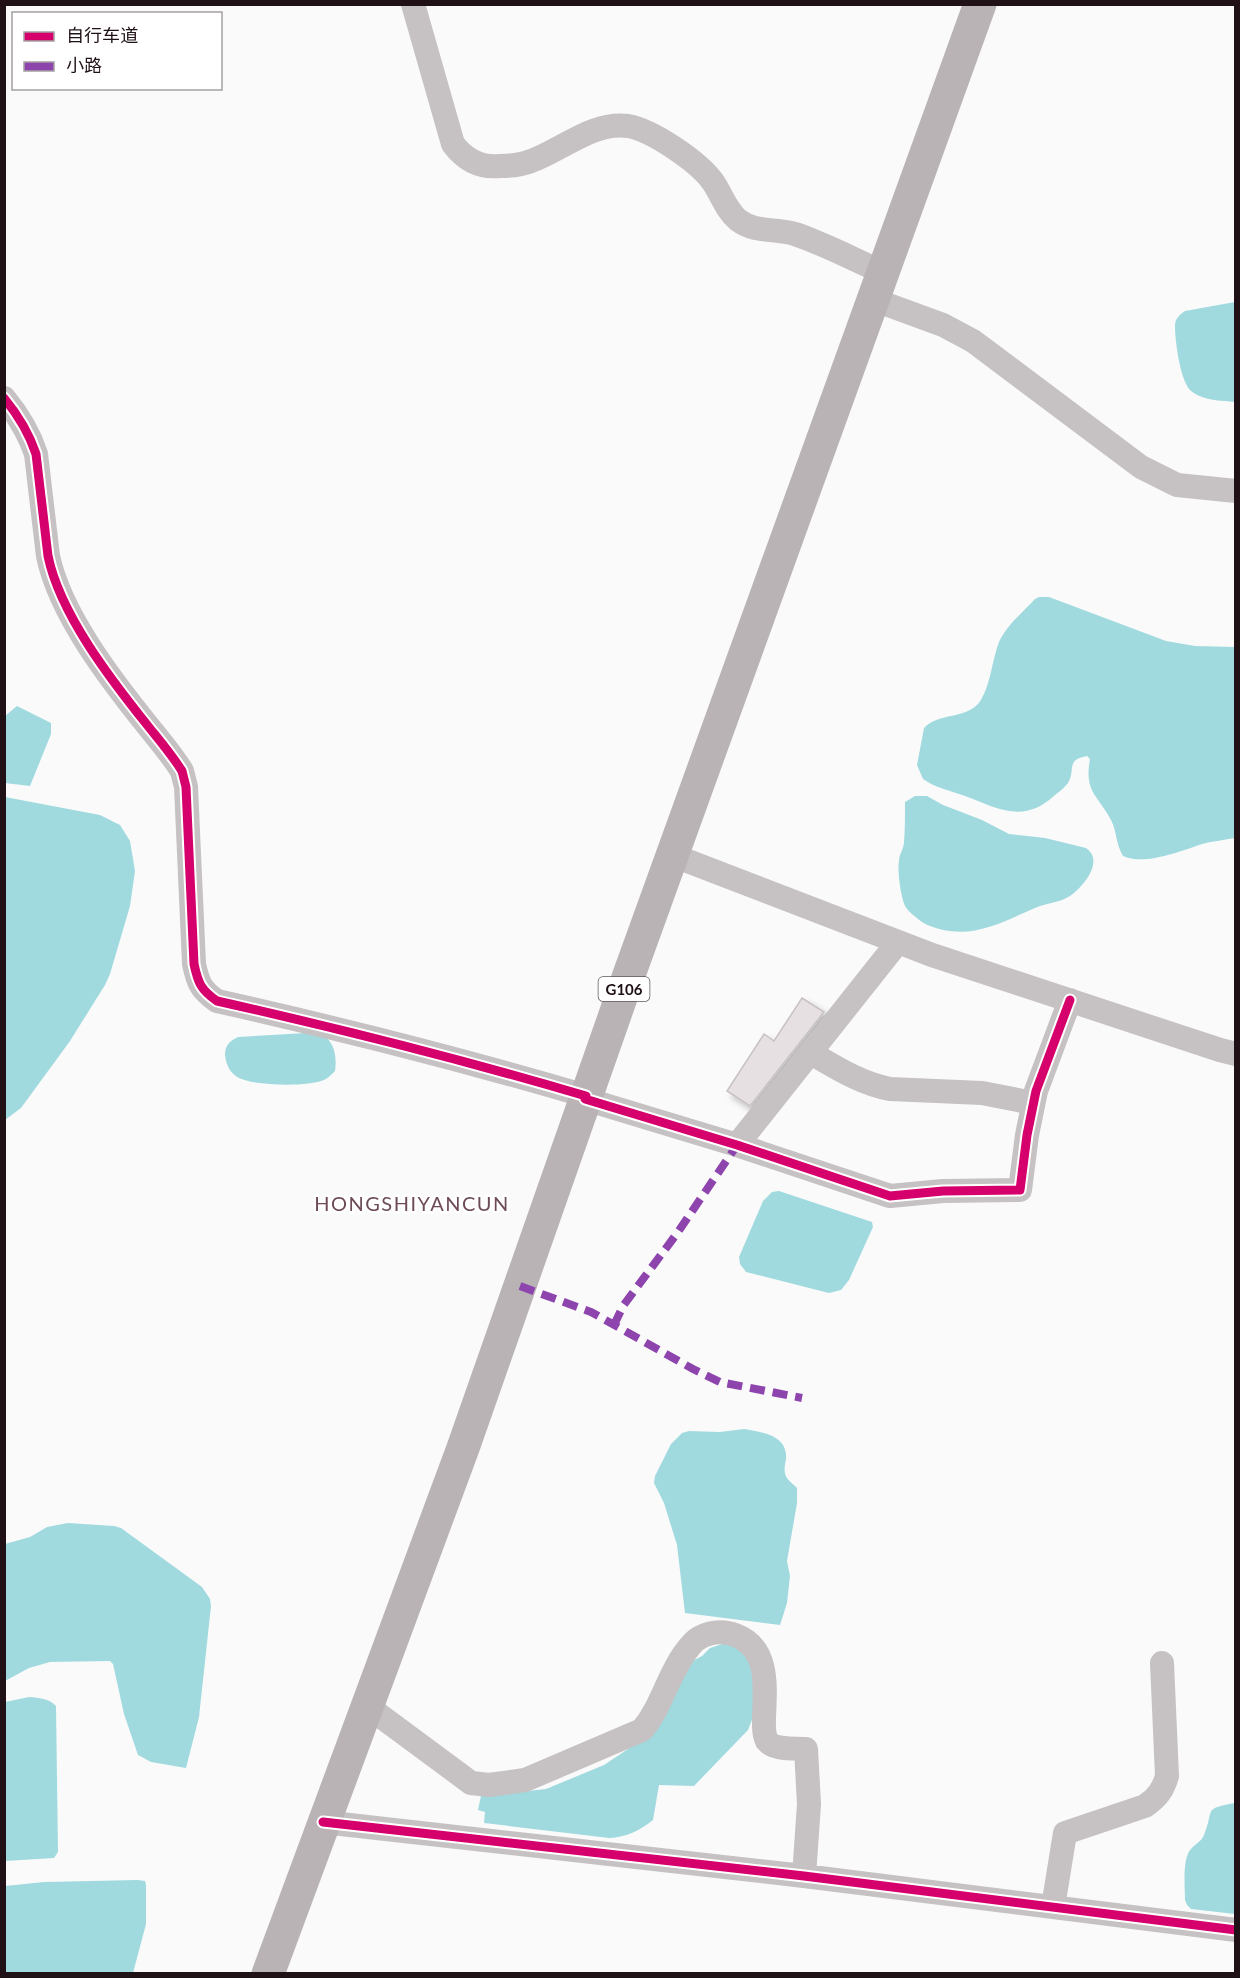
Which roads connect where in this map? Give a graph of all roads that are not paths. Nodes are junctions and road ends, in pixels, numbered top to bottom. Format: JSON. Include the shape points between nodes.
{"nodes":[{"id":1,"x":413,"y":4,"type":"edge"},
{"id":2,"x":980,"y":4,"type":"edge"},
{"id":3,"x":877,"y":285,"type":"junction"},
{"id":4,"x":4,"y":398,"type":"edge"},
{"id":5,"x":1236,"y":491,"type":"edge"},
{"id":6,"x":672,"y":855,"type":"junction"},
{"id":7,"x":898,"y":942,"type":"junction"},
{"id":8,"x":1070,"y":1000,"type":"junction"},
{"id":9,"x":811,"y":1053,"type":"junction"},
{"id":10,"x":1236,"y":1053,"type":"edge"},
{"id":11,"x":586,"y":1097,"type":"junction"},
{"id":12,"x":1033,"y":1103,"type":"junction"},
{"id":13,"x":738,"y":1145,"type":"junction"},
{"id":14,"x":1162,"y":1663,"type":"dead end"},
{"id":15,"x":367,"y":1706,"type":"junction"},
{"id":16,"x":323,"y":1822,"type":"junction"},
{"id":17,"x":804,"y":1876,"type":"junction"},
{"id":18,"x":1053,"y":1907,"type":"junction"},
{"id":19,"x":1236,"y":1930,"type":"edge"},
{"id":20,"x":268,"y":1974,"type":"edge"}],
"edges":[{"from":1,"to":3,"type":"street","via":[[453,144],[471,161],[489,167],[514,165],[543,156],[598,129],[630,126],[695,162],[729,210],[744,224],[794,234]]},
{"from":2,"to":3,"type":"highway","number":"G106"},
{"from":3,"to":5,"type":"street","via":[[973,341],[1141,467],[1177,485]]},
{"from":3,"to":6,"type":"highway","number":"G106"},
{"from":4,"to":11,"type":"street","via":[[36,454],[48,556],[66,607],[182,771],[194,964],[205,993],[218,1001],[439,1054]]},
{"from":6,"to":7,"type":"street"},
{"from":6,"to":11,"type":"highway","number":"G106"},
{"from":7,"to":8,"type":"street"},
{"from":7,"to":9,"type":"street"},
{"from":8,"to":10,"type":"street"},
{"from":8,"to":12,"type":"street"},
{"from":9,"to":12,"type":"street","via":[[876,1086],[982,1093]]},
{"from":9,"to":13,"type":"street"},
{"from":11,"to":13,"type":"street"},
{"from":11,"to":15,"type":"highway","number":"G106","via":[[467,1437]]},
{"from":12,"to":13,"type":"street","via":[[1020,1190],[890,1196]]},
{"from":14,"to":18,"type":"street","via":[[1167,1766],[1164,1785],[1145,1806],[1065,1833]]},
{"from":15,"to":16,"type":"highway","number":"G106"},
{"from":15,"to":17,"type":"street","via":[[471,1783],[525,1780],[642,1730],[650,1721],[674,1667],[692,1643],[720,1632],[743,1638],[753,1645],[762,1661],[767,1742],[806,1749],[809,1804]]},
{"from":16,"to":17,"type":"street"},
{"from":16,"to":20,"type":"highway","number":"G106"},
{"from":17,"to":18,"type":"street"},
{"from":18,"to":19,"type":"street"}]}
